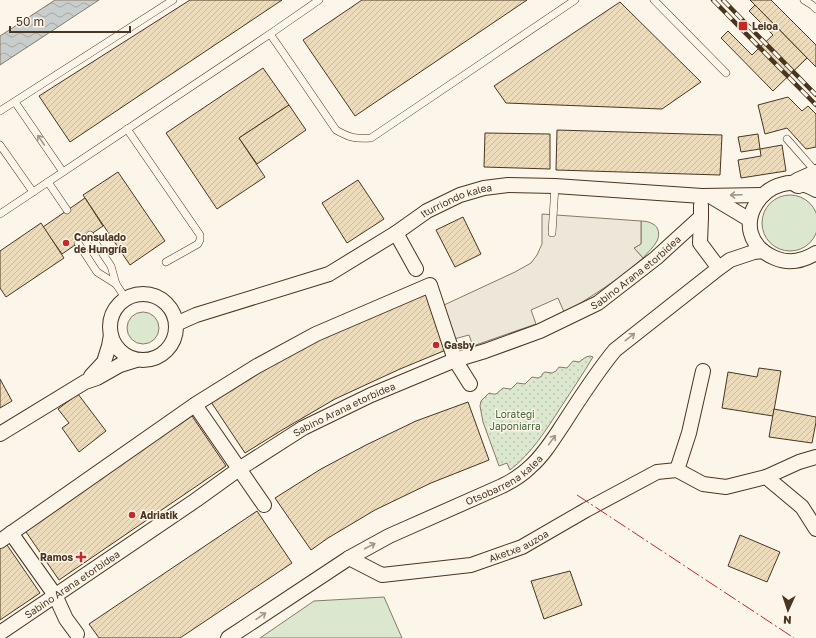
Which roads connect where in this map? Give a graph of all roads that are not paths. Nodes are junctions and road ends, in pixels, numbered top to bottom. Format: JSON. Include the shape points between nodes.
{"nodes":[{"id":1,"x":173,"y":0,"type":"edge"},
{"id":2,"x":319,"y":0,"type":"edge"},
{"id":3,"x":575,"y":0,"type":"edge"},
{"id":4,"x":654,"y":0,"type":"edge"},
{"id":5,"x":804,"y":0,"type":"edge"},
{"id":6,"x":812,"y":5,"type":"edge"},
{"id":7,"x":270,"y":34,"type":"junction"},
{"id":8,"x":726,"y":72,"type":"dead end"},
{"id":9,"x":15,"y":102,"type":"junction"},
{"id":10,"x":0,"y":111,"type":"edge"},
{"id":11,"x":127,"y":129,"type":"junction"},
{"id":12,"x":787,"y":139,"type":"dead end"},
{"id":13,"x":0,"y":145,"type":"edge"},
{"id":14,"x":63,"y":172,"type":"junction"},
{"id":15,"x":816,"y":173,"type":"edge"},
{"id":16,"x":48,"y":182,"type":"junction"},
{"id":17,"x":555,"y":186,"type":"junction"},
{"id":18,"x":807,"y":187,"type":"edge"},
{"id":19,"x":33,"y":192,"type":"junction"},
{"id":20,"x":763,"y":195,"type":"junction"},
{"id":21,"x":704,"y":206,"type":"junction"},
{"id":22,"x":67,"y":210,"type":"dead end"},
{"id":23,"x":0,"y":214,"type":"edge"},
{"id":24,"x":750,"y":220,"type":"junction"},
{"id":25,"x":396,"y":233,"type":"junction"},
{"id":26,"x":552,"y":233,"type":"dead end"},
{"id":27,"x":90,"y":235,"type":"dead end"},
{"id":28,"x":78,"y":243,"type":"dead end"},
{"id":29,"x":763,"y":251,"type":"junction"},
{"id":30,"x":816,"y":253,"type":"edge"},
{"id":31,"x":166,"y":262,"type":"dead end"},
{"id":32,"x":715,"y":263,"type":"dead end"},
{"id":33,"x":416,"y":269,"type":"dead end"},
{"id":34,"x":116,"y":284,"type":"junction"},
{"id":35,"x":126,"y":299,"type":"junction"},
{"id":36,"x":176,"y":324,"type":"junction"},
{"id":37,"x":111,"y":335,"type":"junction"},
{"id":38,"x":136,"y":360,"type":"junction"},
{"id":39,"x":455,"y":360,"type":"junction"},
{"id":40,"x":703,"y":371,"type":"dead end"},
{"id":41,"x":85,"y":382,"type":"junction"},
{"id":42,"x":470,"y":384,"type":"dead end"},
{"id":43,"x":195,"y":405,"type":"junction"},
{"id":44,"x":0,"y":434,"type":"edge"},
{"id":45,"x":816,"y":457,"type":"edge"},
{"id":46,"x":239,"y":469,"type":"junction"},
{"id":47,"x":677,"y":470,"type":"junction"},
{"id":48,"x":766,"y":477,"type":"junction"},
{"id":49,"x":264,"y":505,"type":"dead end"},
{"id":50,"x":816,"y":529,"type":"edge"},
{"id":51,"x":6,"y":537,"type":"edge"},
{"id":52,"x":348,"y":558,"type":"junction"},
{"id":53,"x":55,"y":595,"type":"junction"},
{"id":54,"x":0,"y":633,"type":"edge"},
{"id":55,"x":77,"y":634,"type":"dead end"},
{"id":56,"x":228,"y":638,"type":"edge"}],
"edges":[{"from":1,"to":9,"type":"lane"},
{"from":2,"to":7,"type":"lane"},
{"from":3,"to":7,"type":"lane","via":[[371,138],[359,139],[336,130]]},
{"from":4,"to":8,"type":"lane"},
{"from":5,"to":6,"type":"lane"},
{"from":7,"to":11,"type":"lane"},
{"from":9,"to":10,"type":"lane"},
{"from":14,"to":9,"type":"lane","one_way":true},
{"from":11,"to":14,"type":"lane"},
{"from":11,"to":31,"type":"lane","via":[[200,235],[198,244]]},
{"from":12,"to":15,"type":"lane"},
{"from":13,"to":19,"type":"lane"},
{"from":14,"to":16,"type":"lane"},
{"from":15,"to":18,"type":"street"},
{"from":16,"to":19,"type":"lane"},
{"from":16,"to":22,"type":"lane"},
{"from":17,"to":21,"type":"street","name":"Iturriondo kalea"},
{"from":17,"to":25,"type":"street","name":"Iturriondo kalea","via":[[508,185],[460,195],[427,211]]},
{"from":17,"to":26,"type":"lane"},
{"from":18,"to":20,"type":"street","via":[[786,184],[774,187]]},
{"from":19,"to":23,"type":"lane"},
{"from":20,"to":21,"type":"street","name":"Iturriondo kalea","one_way":true},
{"from":20,"to":24,"type":"street","via":[[754,206]]},
{"from":21,"to":24,"type":"street"},
{"from":21,"to":32,"type":"street","via":[[700,243]]},
{"from":21,"to":39,"type":"street","name":"Sabino Arana etorbidea","via":[[656,258],[598,302],[540,331]]},
{"from":24,"to":29,"type":"street","via":[[752,236]]},
{"from":25,"to":33,"type":"street"},
{"from":25,"to":36,"type":"street","name":"Iturriondo kalea","via":[[329,274],[196,315]]},
{"from":27,"to":34,"type":"lane","via":[[111,266]]},
{"from":28,"to":34,"type":"lane","via":[[97,272]]},
{"from":29,"to":30,"type":"street","via":[[781,260],[794,262]]},
{"from":52,"to":29,"type":"street","name":"Otsobarrena kalea","one_way":true,"via":[[389,536],[514,480],[539,458],[615,350],[730,260]]},
{"from":34,"to":35,"type":"lane"},
{"from":35,"to":36,"type":"street","via":[[137,295],[158,298],[167,304]]},
{"from":35,"to":37,"type":"street","via":[[118,305],[113,314],[110,324]]},
{"from":36,"to":38,"type":"street","via":[[176,334],[165,352],[156,358]]},
{"from":37,"to":38,"type":"street","via":[[120,351]]},
{"from":37,"to":41,"type":"street","via":[[104,362]]},
{"from":38,"to":41,"type":"street"},
{"from":39,"to":42,"type":"street"},
{"from":39,"to":43,"type":"street","via":[[430,286],[316,334],[257,366]]},
{"from":39,"to":46,"type":"street","name":"Sabino Arana etorbidea","via":[[371,395],[303,428]]},
{"from":40,"to":47,"type":"street","via":[[689,433]]},
{"from":41,"to":44,"type":"street"},
{"from":43,"to":46,"type":"street"},
{"from":43,"to":51,"type":"street"},
{"from":45,"to":48,"type":"street"},
{"from":46,"to":49,"type":"street"},
{"from":46,"to":53,"type":"street","name":"Sabino Arana etorbidea"},
{"from":47,"to":48,"type":"street","via":[[703,484],[726,487]]},
{"from":47,"to":52,"type":"street","name":"Aketxe auzoa","via":[[657,472],[522,548],[471,565],[382,575]]},
{"from":48,"to":50,"type":"street","via":[[802,507]]},
{"from":51,"to":53,"type":"street"},
{"from":56,"to":52,"type":"street","name":"Otsobarrena kalea","one_way":true},
{"from":53,"to":54,"type":"street","name":"Sabino Arana etorbidea"},
{"from":53,"to":55,"type":"street","via":[[66,619]]}]}
